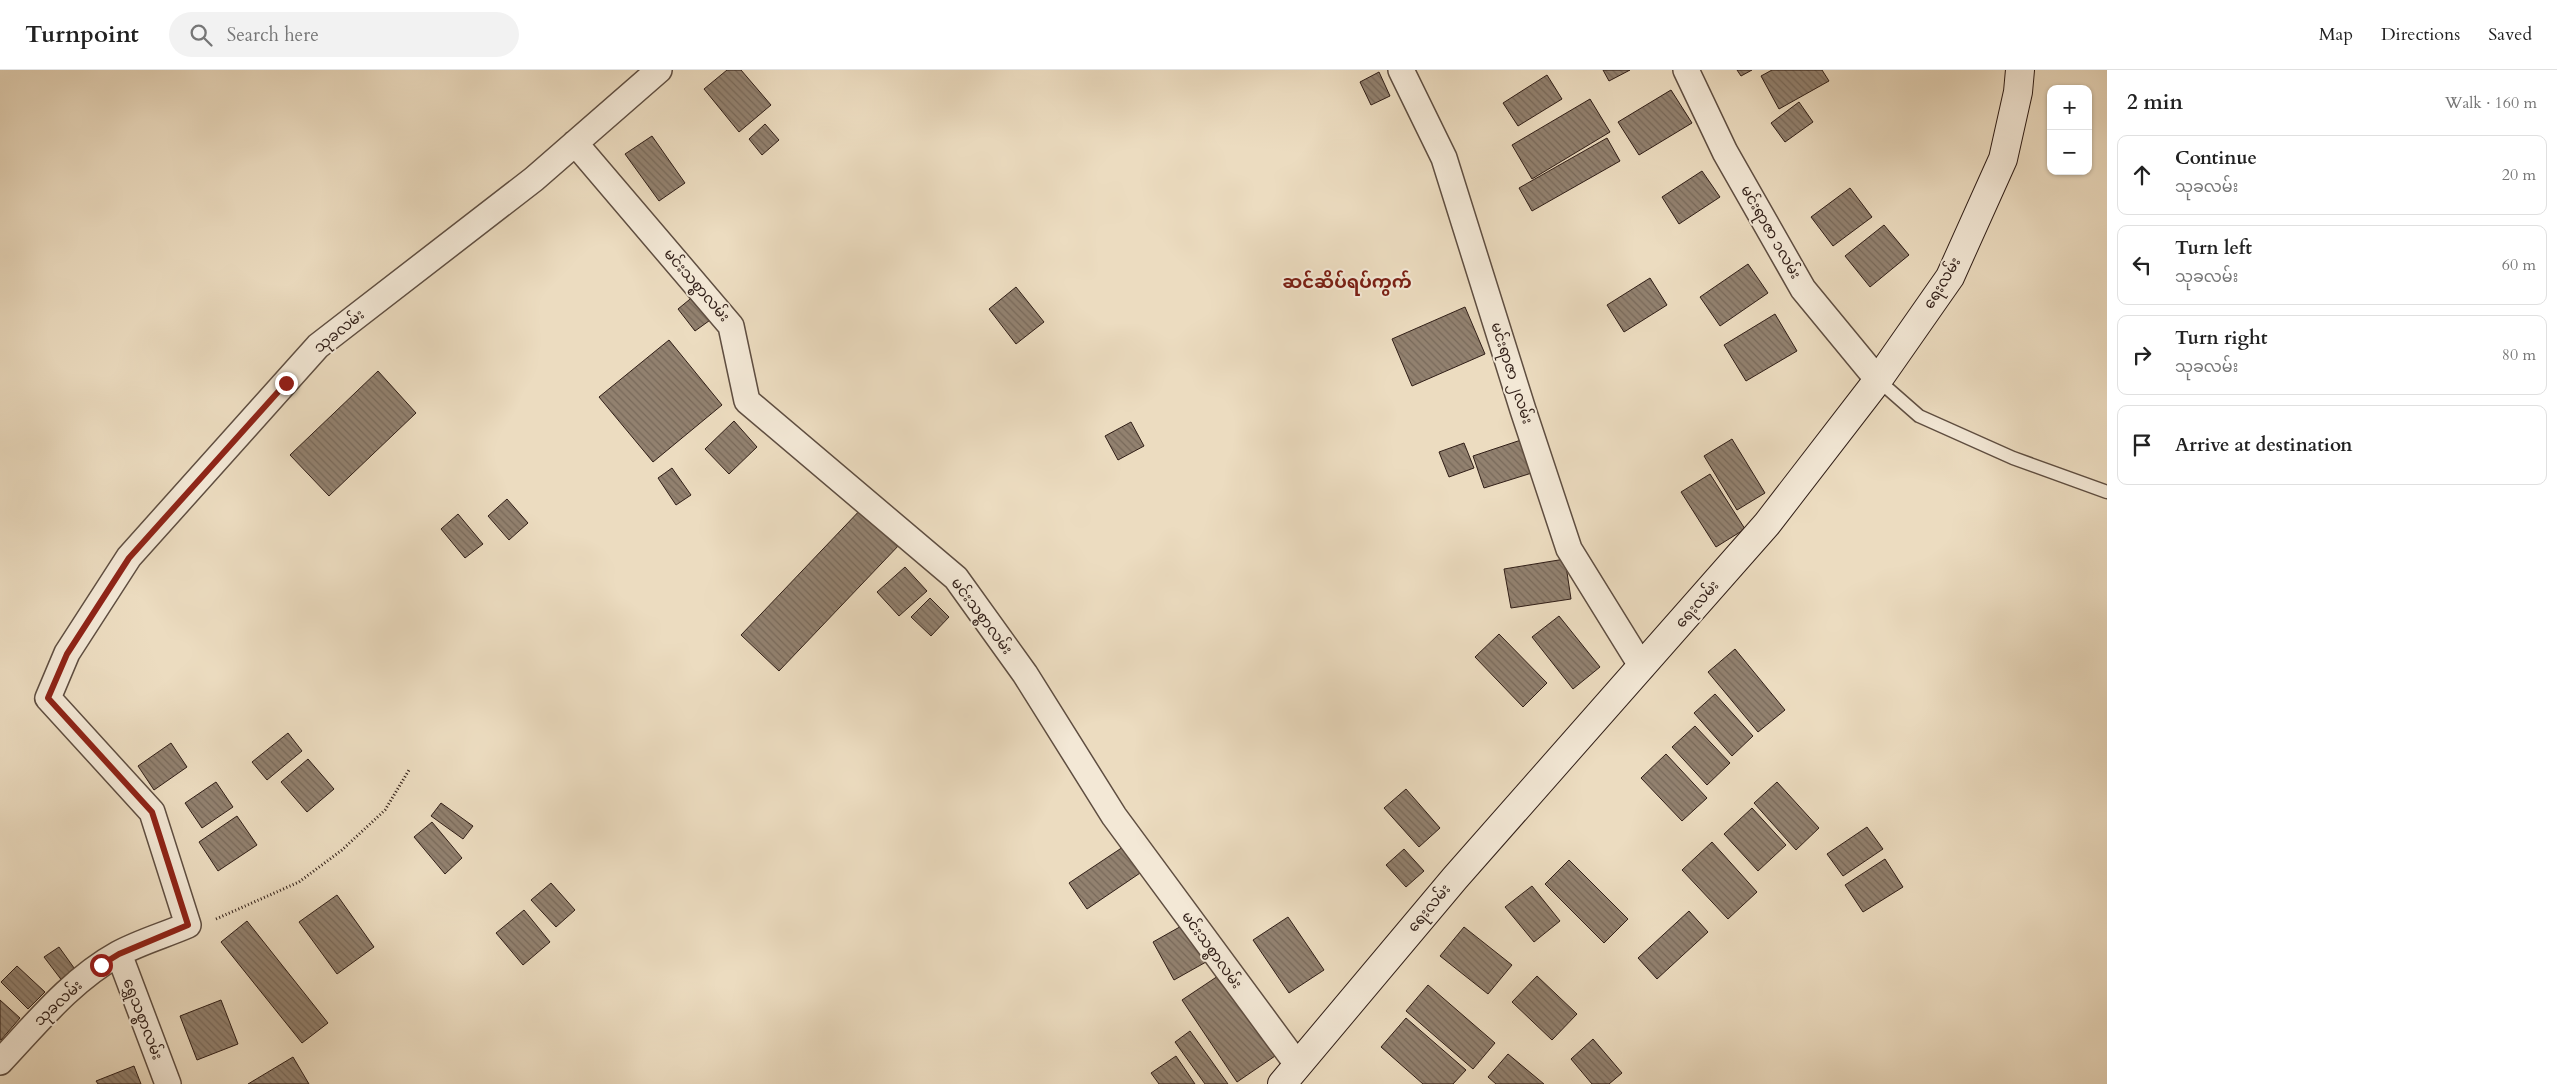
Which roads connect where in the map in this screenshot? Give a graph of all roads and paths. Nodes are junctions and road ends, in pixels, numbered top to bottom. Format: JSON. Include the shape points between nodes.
{"nodes":[{"id":1,"x":658,"y":70,"type":"edge"},
{"id":2,"x":1401,"y":70,"type":"edge"},
{"id":3,"x":1686,"y":70,"type":"edge"},
{"id":4,"x":2020,"y":70,"type":"edge"},
{"id":5,"x":575,"y":142,"type":"junction"},
{"id":6,"x":1878,"y":380,"type":"junction"},
{"id":7,"x":2107,"y":492,"type":"edge"},
{"id":8,"x":1642,"y":667,"type":"junction"},
{"id":9,"x":409,"y":770,"type":"dead end"},
{"id":10,"x":188,"y":925,"type":"junction"},
{"id":11,"x":119,"y":954,"type":"junction"},
{"id":12,"x":0,"y":1062,"type":"edge"},
{"id":13,"x":1289,"y":1074,"type":"edge"},
{"id":14,"x":168,"y":1084,"type":"edge"}],
"edges":[{"from":1,"to":5,"type":"street","name":"သုခလမ်း"},
{"from":2,"to":8,"type":"street","name":"မင်းရာဇာ ၂လမ်း","via":[[1444,158],[1570,549]]},
{"from":3,"to":6,"type":"street","name":"မင်းရာဇာ ၁လမ်း","via":[[1725,152],[1803,289]]},
{"from":4,"to":6,"type":"street","name":"ရေးလမ်း","via":[[2003,159],[1950,277]]},
{"from":5,"to":10,"type":"street","name":"သုခလမ်း","via":[[534,179],[318,346],[129,558],[67,654],[48,698],[152,812]]},
{"from":5,"to":13,"type":"street","name":"မင်းသစ္စာလမ်း","via":[[732,326],[747,401],[956,578],[1025,674],[1114,816]]},
{"from":6,"to":7,"type":"lane","via":[[1920,416],[2012,458]]},
{"from":6,"to":8,"type":"street","name":"ရေးလမ်း","via":[[1767,524]]},
{"from":8,"to":13,"type":"street","name":"ရေးလမ်း","via":[[1455,878]]},
{"from":9,"to":10,"type":"path","via":[[384,810],[342,850],[299,882],[218,918]]},
{"from":10,"to":11,"type":"street","name":"သုခလမ်း"},
{"from":11,"to":12,"type":"street","name":"သုခလမ်း","via":[[60,998]]},
{"from":11,"to":14,"type":"street","name":"ရွှေသစ္စာလမ်း"}]}
